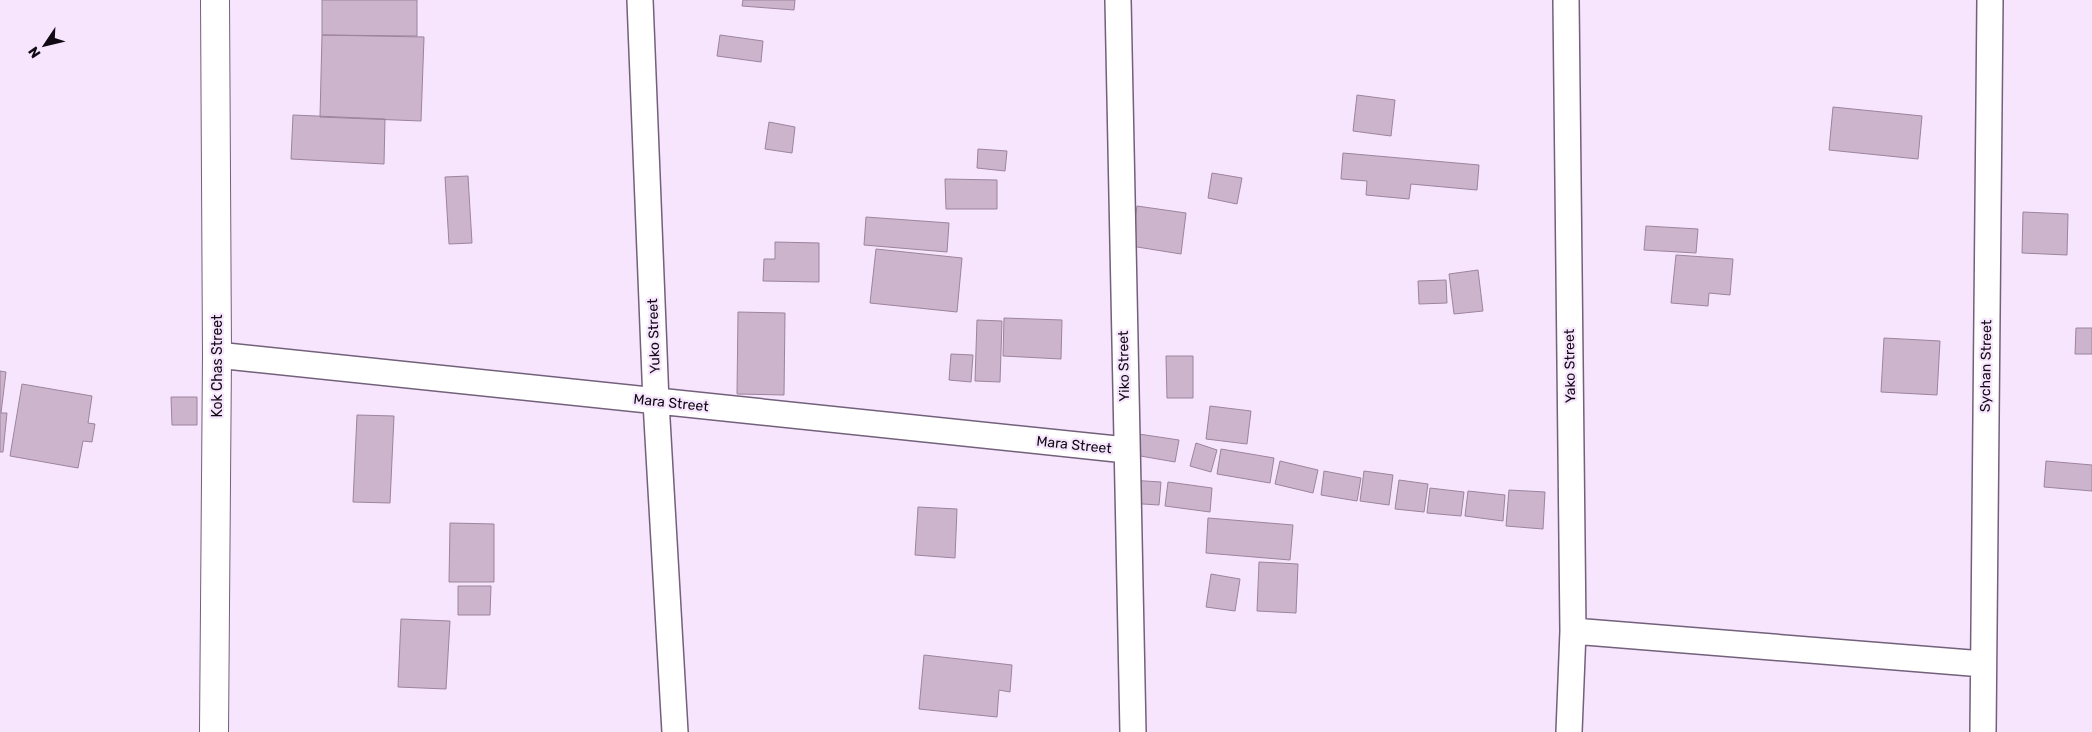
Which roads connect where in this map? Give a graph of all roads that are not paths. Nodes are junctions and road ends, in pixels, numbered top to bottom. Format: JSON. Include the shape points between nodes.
{"nodes":[{"id":1,"x":215,"y":0,"type":"edge"},
{"id":2,"x":640,"y":0,"type":"edge"},
{"id":3,"x":1118,"y":0,"type":"edge"},
{"id":4,"x":1566,"y":0,"type":"edge"},
{"id":5,"x":1990,"y":0,"type":"edge"},
{"id":6,"x":217,"y":355,"type":"junction"},
{"id":7,"x":656,"y":402,"type":"junction"},
{"id":8,"x":1126,"y":450,"type":"junction"},
{"id":9,"x":1573,"y":631,"type":"junction"},
{"id":10,"x":1983,"y":664,"type":"junction"},
{"id":11,"x":214,"y":732,"type":"edge"},
{"id":12,"x":675,"y":732,"type":"edge"},
{"id":13,"x":1133,"y":732,"type":"edge"},
{"id":14,"x":1569,"y":732,"type":"edge"},
{"id":15,"x":1983,"y":732,"type":"edge"}],
"edges":[{"from":1,"to":6,"type":"street","name":"Kok Chas Street"},
{"from":2,"to":7,"type":"street","name":"Yuko Street"},
{"from":3,"to":8,"type":"street","name":"Yiko Street"},
{"from":4,"to":9,"type":"street","name":"Yako Street"},
{"from":5,"to":10,"type":"street","name":"Sychan Street"},
{"from":6,"to":7,"type":"street","name":"Mara Street"},
{"from":6,"to":11,"type":"street","name":"Kok Chas Street"},
{"from":7,"to":8,"type":"street","name":"Mara Street"},
{"from":7,"to":12,"type":"street","name":"Yuko Street"},
{"from":8,"to":13,"type":"street","name":"Yiko Street"},
{"from":9,"to":10,"type":"street"},
{"from":9,"to":14,"type":"street","name":"Yako Street"},
{"from":10,"to":15,"type":"street","name":"Sychan Street"}]}
